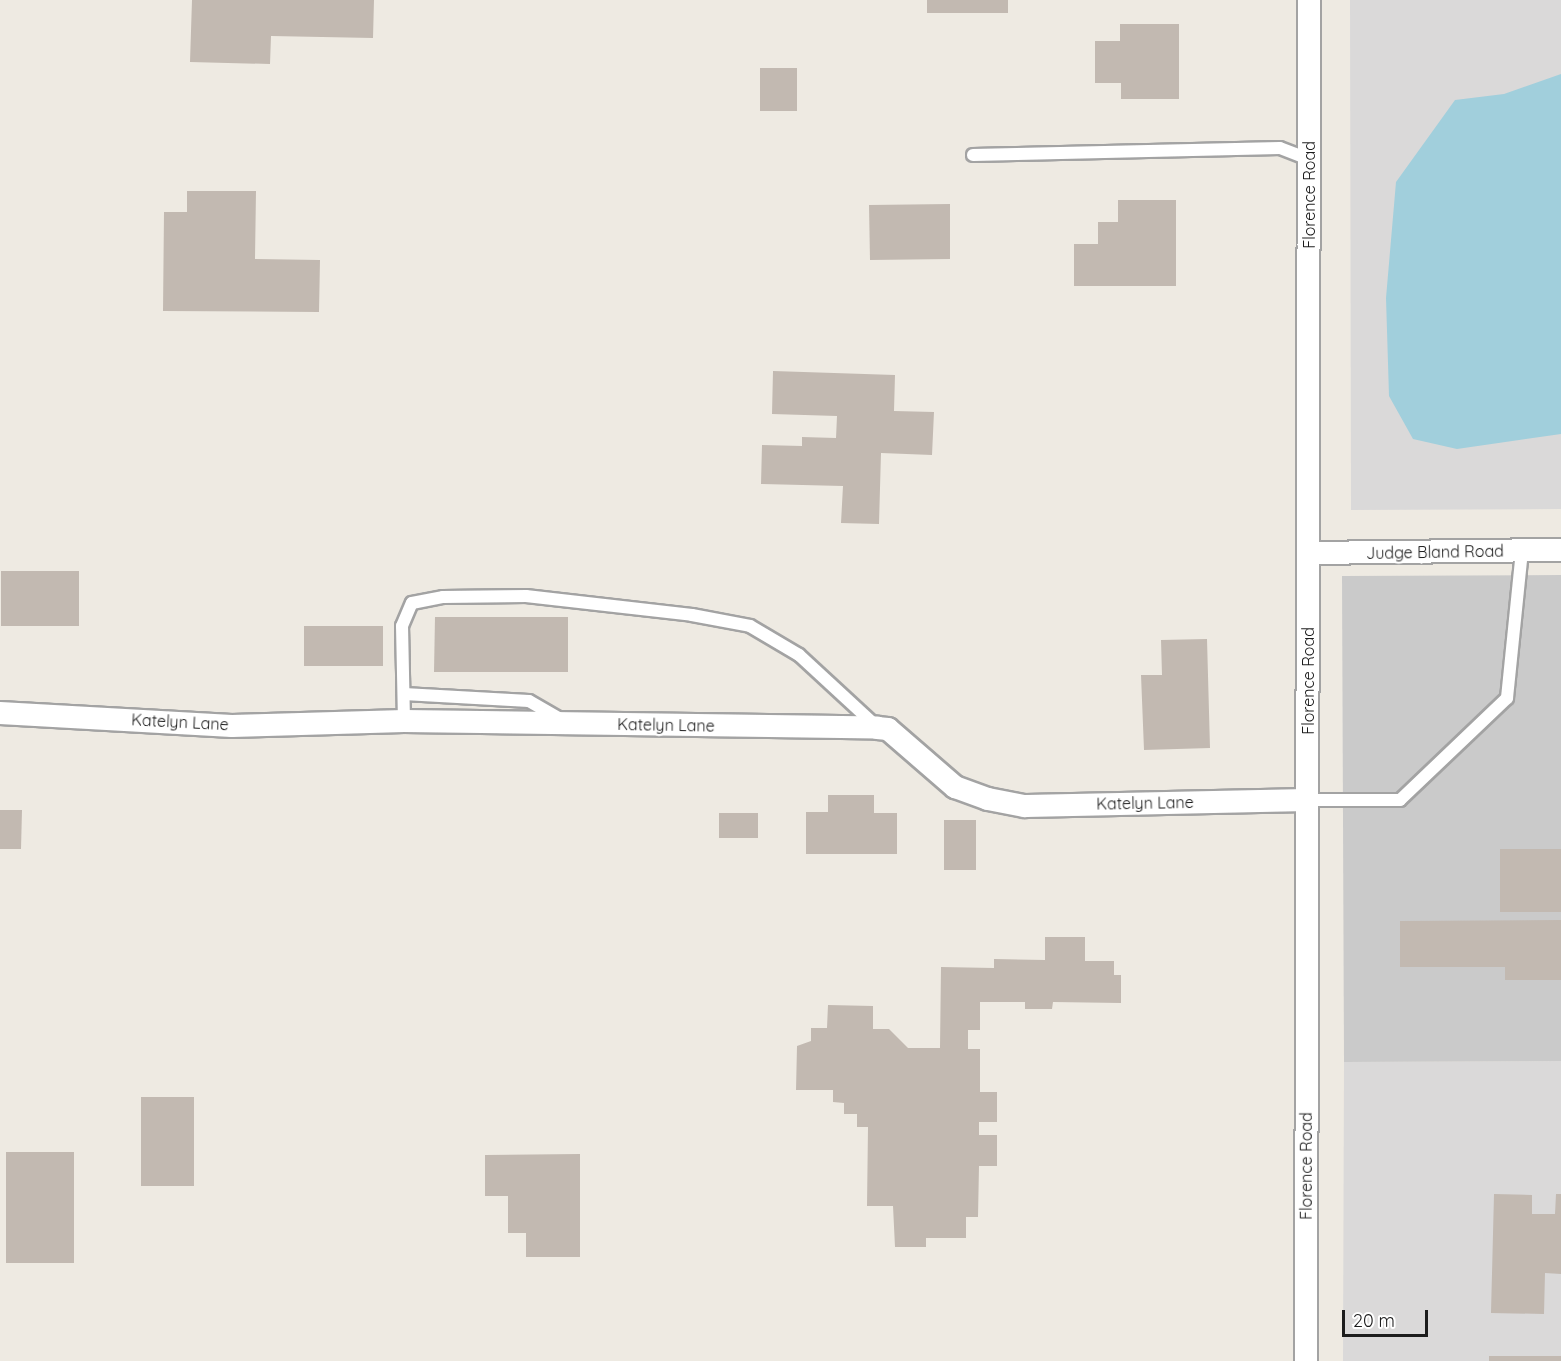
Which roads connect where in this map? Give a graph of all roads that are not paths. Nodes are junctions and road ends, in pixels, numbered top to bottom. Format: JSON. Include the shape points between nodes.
{"nodes":[{"id":1,"x":1309,"y":0,"type":"edge"},
{"id":2,"x":973,"y":155,"type":"dead end"},
{"id":3,"x":1309,"y":159,"type":"junction"},
{"id":4,"x":1561,"y":550,"type":"edge"},
{"id":5,"x":1522,"y":551,"type":"junction"},
{"id":6,"x":1309,"y":553,"type":"junction"},
{"id":7,"x":404,"y":694,"type":"junction"},
{"id":8,"x":0,"y":713,"type":"edge"},
{"id":9,"x":404,"y":721,"type":"junction"},
{"id":10,"x":568,"y":724,"type":"junction"},
{"id":11,"x":877,"y":728,"type":"junction"},
{"id":12,"x":1308,"y":800,"type":"junction"},
{"id":13,"x":1306,"y":1361,"type":"edge"}],
"edges":[{"from":1,"to":3,"type":"street","name":"Florence Road"},
{"from":2,"to":3,"type":"lane","via":[[1280,148]]},
{"from":3,"to":6,"type":"street","name":"Florence Road"},
{"from":4,"to":5,"type":"street","name":"Judge Bland Road"},
{"from":5,"to":6,"type":"street","name":"Judge Bland Road"},
{"from":5,"to":12,"type":"lane","via":[[1507,698],[1400,800]]},
{"from":6,"to":12,"type":"street","name":"Florence Road"},
{"from":7,"to":9,"type":"lane"},
{"from":7,"to":10,"type":"lane","via":[[529,701]]},
{"from":7,"to":11,"type":"lane","via":[[402,626],[412,603],[443,597],[526,596],[692,615],[750,626],[799,655]]},
{"from":8,"to":9,"type":"street","name":"Katelyn Lane","via":[[232,726]]},
{"from":9,"to":10,"type":"street","name":"Katelyn Lane"},
{"from":10,"to":11,"type":"street","name":"Katelyn Lane"},
{"from":11,"to":12,"type":"street","name":"Katelyn Lane","via":[[888,729],[955,787],[1016,804]]},
{"from":12,"to":13,"type":"street","name":"Florence Road"}]}
